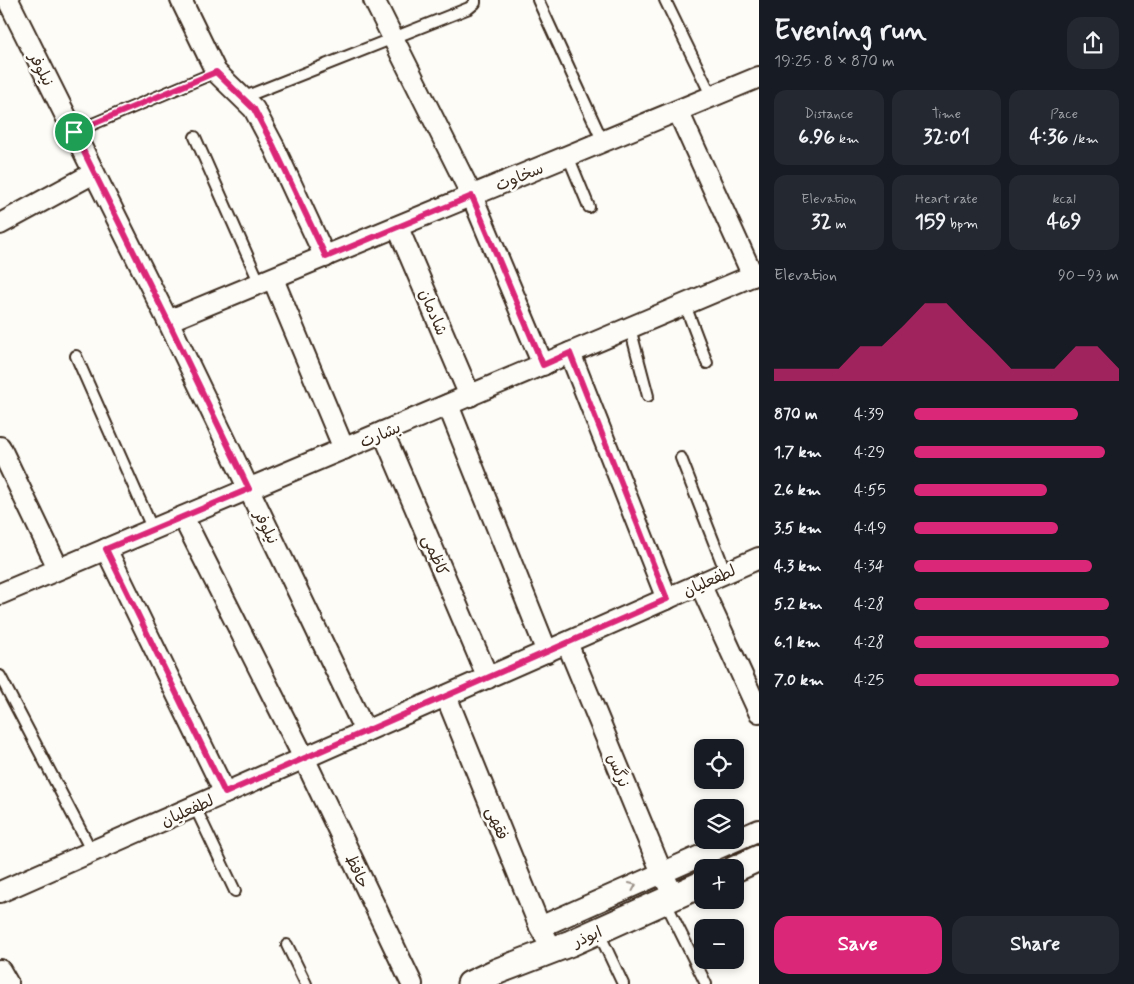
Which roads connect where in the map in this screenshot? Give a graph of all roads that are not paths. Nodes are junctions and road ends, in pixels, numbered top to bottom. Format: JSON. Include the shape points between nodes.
{"nodes":[{"id":1,"x":8,"y":0,"type":"edge"},
{"id":2,"x":181,"y":0,"type":"edge"},
{"id":3,"x":374,"y":0,"type":"edge"},
{"id":4,"x":475,"y":0,"type":"edge"},
{"id":5,"x":538,"y":0,"type":"edge"},
{"id":6,"x":665,"y":0,"type":"edge"},
{"id":7,"x":394,"y":39,"type":"junction"},
{"id":8,"x":216,"y":72,"type":"junction"},
{"id":9,"x":759,"y":77,"type":"edge"},
{"id":10,"x":712,"y":97,"type":"junction"},
{"id":11,"x":242,"y":98,"type":"junction"},
{"id":12,"x":678,"y":111,"type":"junction"},
{"id":13,"x":74,"y":132,"type":"junction"},
{"id":14,"x":195,"y":137,"type":"dead end"},
{"id":15,"x":603,"y":142,"type":"junction"},
{"id":16,"x":568,"y":156,"type":"junction"},
{"id":17,"x":94,"y":173,"type":"junction"},
{"id":18,"x":472,"y":196,"type":"junction"},
{"id":19,"x":588,"y":207,"type":"dead end"},
{"id":20,"x":0,"y":224,"type":"edge"},
{"id":21,"x":398,"y":228,"type":"junction"},
{"id":22,"x":326,"y":257,"type":"junction"},
{"id":23,"x":756,"y":275,"type":"edge"},
{"id":24,"x":266,"y":282,"type":"junction"},
{"id":25,"x":685,"y":305,"type":"junction"},
{"id":26,"x":168,"y":321,"type":"junction"},
{"id":27,"x":630,"y":328,"type":"junction"},
{"id":28,"x":570,"y":353,"type":"junction"},
{"id":29,"x":76,"y":356,"type":"dead end"},
{"id":30,"x":707,"y":363,"type":"dead end"},
{"id":31,"x":543,"y":365,"type":"junction"},
{"id":32,"x":470,"y":396,"type":"junction"},
{"id":33,"x":648,"y":396,"type":"dead end"},
{"id":34,"x":448,"y":405,"type":"junction"},
{"id":35,"x":383,"y":432,"type":"junction"},
{"id":36,"x":0,"y":447,"type":"edge"},
{"id":37,"x":344,"y":449,"type":"junction"},
{"id":38,"x":681,"y":458,"type":"dead end"},
{"id":39,"x":249,"y":489,"type":"junction"},
{"id":40,"x":183,"y":517,"type":"junction"},
{"id":41,"x":153,"y":530,"type":"junction"},
{"id":42,"x":106,"y":549,"type":"junction"},
{"id":43,"x":759,"y":558,"type":"edge"},
{"id":44,"x":58,"y":568,"type":"junction"},
{"id":45,"x":726,"y":573,"type":"junction"},
{"id":46,"x":700,"y":584,"type":"junction"},
{"id":47,"x":0,"y":594,"type":"edge"},
{"id":48,"x":667,"y":599,"type":"junction"},
{"id":49,"x":567,"y":643,"type":"junction"},
{"id":50,"x":547,"y":652,"type":"junction"},
{"id":51,"x":0,"y":676,"type":"edge"},
{"id":52,"x":488,"y":678,"type":"junction"},
{"id":53,"x":446,"y":696,"type":"junction"},
{"id":54,"x":759,"y":712,"type":"edge"},
{"id":55,"x":365,"y":732,"type":"junction"},
{"id":56,"x":304,"y":758,"type":"junction"},
{"id":57,"x":225,"y":793,"type":"junction"},
{"id":58,"x":195,"y":806,"type":"junction"},
{"id":59,"x":759,"y":830,"type":"edge"},
{"id":60,"x":92,"y":852,"type":"junction"},
{"id":61,"x":759,"y":858,"type":"edge"},
{"id":62,"x":744,"y":865,"type":"edge"},
{"id":63,"x":662,"y":873,"type":"junction"},
{"id":64,"x":694,"y":887,"type":"edge"},
{"id":65,"x":235,"y":891,"type":"dead end"},
{"id":66,"x":0,"y":892,"type":"edge"},
{"id":67,"x":669,"y":898,"type":"junction"},
{"id":68,"x":604,"y":899,"type":"junction"},
{"id":69,"x":540,"y":927,"type":"junction"},
{"id":70,"x":607,"y":927,"type":"junction"},
{"id":71,"x":287,"y":945,"type":"dead end"},
{"id":72,"x":552,"y":949,"type":"junction"},
{"id":73,"x":0,"y":970,"type":"edge"},
{"id":74,"x":501,"y":977,"type":"edge"},
{"id":75,"x":8,"y":984,"type":"edge"},
{"id":76,"x":306,"y":984,"type":"edge"},
{"id":77,"x":412,"y":984,"type":"edge"},
{"id":78,"x":470,"y":984,"type":"edge"},
{"id":79,"x":623,"y":984,"type":"edge"},
{"id":80,"x":706,"y":984,"type":"edge"}],
"edges":[{"from":1,"to":13,"type":"street","name":"نیلوفر"},
{"from":2,"to":8,"type":"street"},
{"from":3,"to":7,"type":"street"},
{"from":4,"to":7,"type":"lane","via":[[468,8]]},
{"from":5,"to":15,"type":"lane"},
{"from":6,"to":10,"type":"lane"},
{"from":7,"to":11,"type":"lane"},
{"from":7,"to":18,"type":"street"},
{"from":8,"to":11,"type":"street"},
{"from":8,"to":13,"type":"lane"},
{"from":9,"to":10,"type":"street","name":"سخاوت"},
{"from":10,"to":12,"type":"street","name":"سخاوت"},
{"from":11,"to":22,"type":"street","via":[[254,109]]},
{"from":12,"to":15,"type":"street","name":"سخاوت"},
{"from":12,"to":23,"type":"street"},
{"from":13,"to":17,"type":"street","name":"نیلوفر"},
{"from":14,"to":24,"type":"lane"},
{"from":15,"to":16,"type":"street","name":"سخاوت"},
{"from":16,"to":18,"type":"street","name":"سخاوت"},
{"from":16,"to":19,"type":"lane"},
{"from":17,"to":20,"type":"street"},
{"from":17,"to":26,"type":"street","name":"نیلوفر"},
{"from":18,"to":21,"type":"street","name":"سخاوت"},
{"from":18,"to":31,"type":"street"},
{"from":21,"to":22,"type":"street","name":"سخاوت"},
{"from":21,"to":32,"type":"street","name":"شادمان"},
{"from":22,"to":24,"type":"street","name":"سخاوت"},
{"from":23,"to":25,"type":"street","name":"بشارت"},
{"from":24,"to":26,"type":"street","name":"سخاوت"},
{"from":24,"to":37,"type":"street"},
{"from":25,"to":27,"type":"street","name":"بشارت"},
{"from":25,"to":30,"type":"lane"},
{"from":26,"to":39,"type":"street","name":"نیلوفر"},
{"from":27,"to":28,"type":"street","name":"بشارت"},
{"from":27,"to":33,"type":"lane"},
{"from":28,"to":31,"type":"street","name":"بشارت"},
{"from":28,"to":48,"type":"street"},
{"from":29,"to":41,"type":"lane"},
{"from":31,"to":32,"type":"street","name":"بشارت"},
{"from":32,"to":34,"type":"street","name":"بشارت"},
{"from":34,"to":35,"type":"street","name":"بشارت"},
{"from":34,"to":50,"type":"street"},
{"from":35,"to":37,"type":"street","name":"بشارت"},
{"from":35,"to":52,"type":"street","name":"کاظمی"},
{"from":36,"to":44,"type":"street"},
{"from":37,"to":39,"type":"street","name":"بشارت"},
{"from":38,"to":45,"type":"lane"},
{"from":39,"to":40,"type":"street","name":"بشارت"},
{"from":39,"to":55,"type":"street","name":"نیلوفر"},
{"from":40,"to":41,"type":"street","name":"بشارت"},
{"from":40,"to":56,"type":"street","name":"حافظ"},
{"from":41,"to":42,"type":"street","name":"بشارت"},
{"from":42,"to":44,"type":"street","name":"بشارت"},
{"from":42,"to":57,"type":"street"},
{"from":43,"to":45,"type":"street","name":"لطفعلیان"},
{"from":44,"to":47,"type":"street","name":"بشارت"},
{"from":45,"to":46,"type":"street","name":"لطفعلیان"},
{"from":46,"to":48,"type":"street","name":"لطفعلیان"},
{"from":46,"to":54,"type":"street"},
{"from":48,"to":49,"type":"street","name":"لطفعلیان"},
{"from":49,"to":50,"type":"street","name":"لطفعلیان"},
{"from":49,"to":63,"type":"street","name":"نرگس"},
{"from":50,"to":52,"type":"street","name":"لطفعلیان"},
{"from":51,"to":60,"type":"lane"},
{"from":52,"to":53,"type":"street","name":"لطفعلیان"},
{"from":53,"to":55,"type":"street","name":"لطفعلیان"},
{"from":53,"to":69,"type":"street","name":"فقهی"},
{"from":55,"to":56,"type":"street","name":"لطفعلیان"},
{"from":56,"to":57,"type":"street","name":"لطفعلیان"},
{"from":56,"to":77,"type":"street","name":"حافظ"},
{"from":57,"to":58,"type":"street","name":"لطفعلیان"},
{"from":58,"to":60,"type":"street","name":"لطفعلیان"},
{"from":58,"to":65,"type":"lane"},
{"from":59,"to":63,"type":"street","name":"ابوذر"},
{"from":60,"to":66,"type":"street","name":"لطفعلیان"},
{"from":61,"to":62,"type":"street"},
{"from":63,"to":67,"type":"street","name":"نرگس"},
{"from":68,"to":63,"type":"street","name":"ابوذر","one_way":true},
{"from":64,"to":67,"type":"street","name":"ابوذر"},
{"from":67,"to":70,"type":"street","name":"ابوذر"},
{"from":67,"to":80,"type":"lane"},
{"from":68,"to":69,"type":"street","name":"ابوذر"},
{"from":68,"to":70,"type":"street"},
{"from":69,"to":72,"type":"street","name":"فقهی"},
{"from":70,"to":72,"type":"street","name":"ابوذر"},
{"from":70,"to":79,"type":"lane"},
{"from":71,"to":76,"type":"lane"},
{"from":72,"to":74,"type":"street","name":"ابوذر"},
{"from":73,"to":75,"type":"street"},
{"from":74,"to":78,"type":"street","name":"ابوذر"}]}
